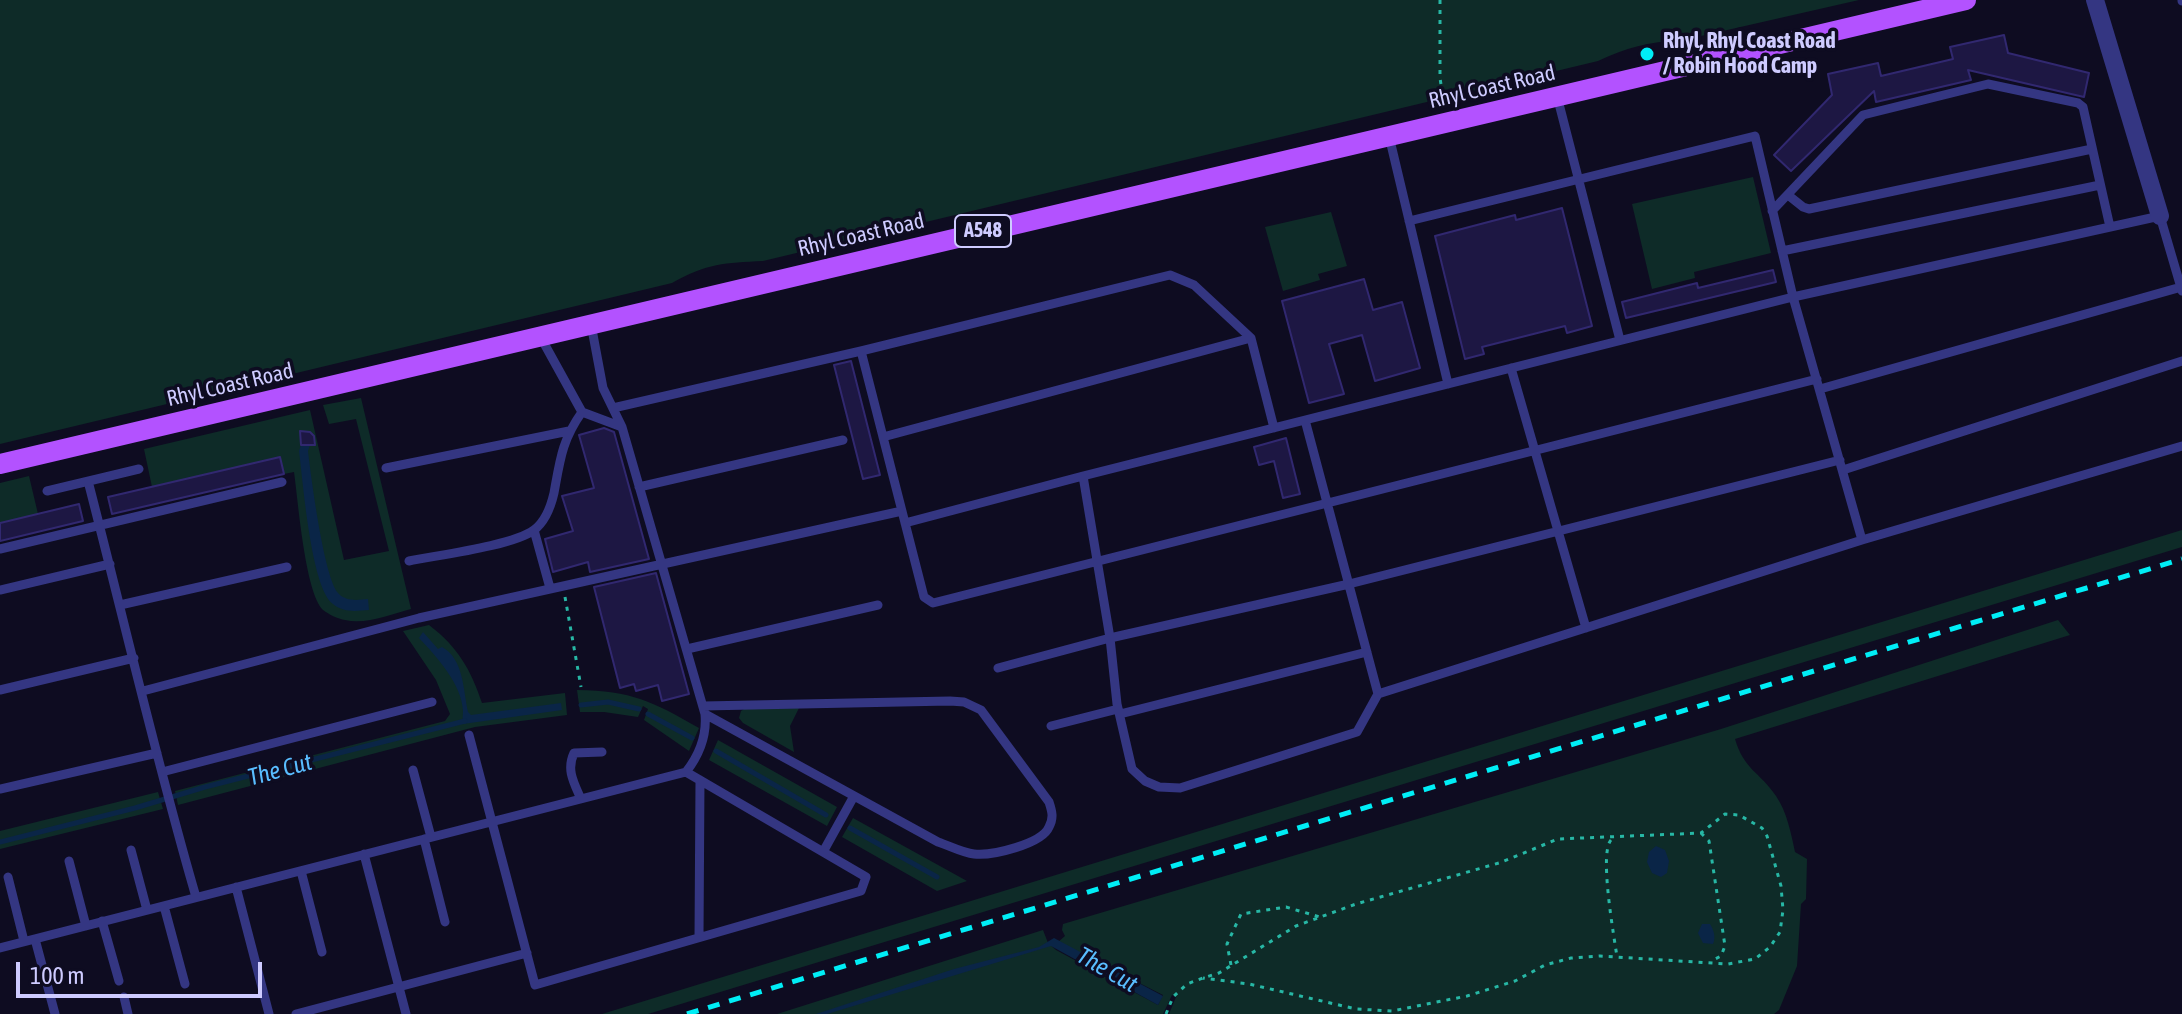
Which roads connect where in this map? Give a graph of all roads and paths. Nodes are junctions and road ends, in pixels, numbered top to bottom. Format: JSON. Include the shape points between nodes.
{"nodes":[{"id":1,"x":1440,"y":0,"type":"edge"},
{"id":2,"x":1966,"y":0,"type":"edge"},
{"id":3,"x":2095,"y":0,"type":"edge"},
{"id":4,"x":1557,"y":96,"type":"junction"},
{"id":5,"x":1446,"y":122,"type":"junction"},
{"id":6,"x":1389,"y":136,"type":"junction"},
{"id":7,"x":2092,"y":149,"type":"junction"},
{"id":8,"x":1578,"y":179,"type":"junction"},
{"id":9,"x":2100,"y":185,"type":"junction"},
{"id":10,"x":1788,"y":195,"type":"junction"},
{"id":11,"x":1772,"y":211,"type":"junction"},
{"id":12,"x":2160,"y":216,"type":"junction"},
{"id":13,"x":1409,"y":221,"type":"junction"},
{"id":14,"x":2110,"y":227,"type":"junction"},
{"id":15,"x":1782,"y":251,"type":"junction"},
{"id":16,"x":2181,"y":289,"type":"edge"},
{"id":17,"x":1793,"y":297,"type":"junction"},
{"id":18,"x":591,"y":324,"type":"junction"},
{"id":19,"x":540,"y":336,"type":"junction"},
{"id":20,"x":1251,"y":338,"type":"junction"},
{"id":21,"x":1620,"y":340,"type":"junction"},
{"id":22,"x":861,"y":351,"type":"junction"},
{"id":23,"x":2182,"y":361,"type":"edge"},
{"id":24,"x":1511,"y":368,"type":"junction"},
{"id":25,"x":1448,"y":384,"type":"junction"},
{"id":26,"x":1818,"y":384,"type":"junction"},
{"id":27,"x":613,"y":408,"type":"junction"},
{"id":28,"x":582,"y":412,"type":"junction"},
{"id":29,"x":1305,"y":420,"type":"junction"},
{"id":30,"x":622,"y":427,"type":"junction"},
{"id":31,"x":1274,"y":428,"type":"junction"},
{"id":32,"x":569,"y":431,"type":"junction"},
{"id":33,"x":883,"y":437,"type":"junction"},
{"id":34,"x":843,"y":440,"type":"dead end"},
{"id":35,"x":2182,"y":446,"type":"edge"},
{"id":36,"x":1535,"y":451,"type":"junction"},
{"id":37,"x":0,"y":464,"type":"edge"},
{"id":38,"x":1841,"y":465,"type":"junction"},
{"id":39,"x":386,"y":468,"type":"dead end"},
{"id":40,"x":139,"y":469,"type":"dead end"},
{"id":41,"x":1083,"y":476,"type":"junction"},
{"id":42,"x":88,"y":481,"type":"junction"},
{"id":43,"x":282,"y":482,"type":"dead end"},
{"id":44,"x":639,"y":487,"type":"junction"},
{"id":45,"x":47,"y":491,"type":"dead end"},
{"id":46,"x":1327,"y":504,"type":"junction"},
{"id":47,"x":902,"y":511,"type":"junction"},
{"id":48,"x":905,"y":523,"type":"junction"},
{"id":49,"x":100,"y":526,"type":"junction"},
{"id":50,"x":534,"y":530,"type":"junction"},
{"id":51,"x":1558,"y":531,"type":"junction"},
{"id":52,"x":1862,"y":540,"type":"junction"},
{"id":53,"x":0,"y":549,"type":"edge"},
{"id":54,"x":409,"y":561,"type":"dead end"},
{"id":55,"x":661,"y":563,"type":"junction"},
{"id":56,"x":1098,"y":563,"type":"junction"},
{"id":57,"x":110,"y":564,"type":"junction"},
{"id":58,"x":287,"y":567,"type":"dead end"},
{"id":59,"x":1349,"y":584,"type":"junction"},
{"id":60,"x":563,"y":585,"type":"junction"},
{"id":61,"x":550,"y":588,"type":"junction"},
{"id":62,"x":0,"y":590,"type":"edge"},
{"id":63,"x":120,"y":605,"type":"junction"},
{"id":64,"x":878,"y":605,"type":"dead end"},
{"id":65,"x":1586,"y":628,"type":"junction"},
{"id":66,"x":1110,"y":638,"type":"junction"},
{"id":67,"x":687,"y":649,"type":"junction"},
{"id":68,"x":1367,"y":652,"type":"junction"},
{"id":69,"x":134,"y":658,"type":"junction"},
{"id":70,"x":998,"y":668,"type":"dead end"},
{"id":71,"x":581,"y":687,"type":"dead end"},
{"id":72,"x":0,"y":690,"type":"edge"},
{"id":73,"x":143,"y":691,"type":"junction"},
{"id":74,"x":1378,"y":694,"type":"junction"},
{"id":75,"x":432,"y":702,"type":"dead end"},
{"id":76,"x":704,"y":710,"type":"junction"},
{"id":77,"x":1119,"y":712,"type":"junction"},
{"id":78,"x":1051,"y":726,"type":"dead end"},
{"id":79,"x":469,"y":735,"type":"dead end"},
{"id":80,"x":602,"y":752,"type":"dead end"},
{"id":81,"x":157,"y":753,"type":"junction"},
{"id":82,"x":413,"y":770,"type":"dead end"},
{"id":83,"x":162,"y":772,"type":"junction"},
{"id":84,"x":686,"y":772,"type":"junction"},
{"id":85,"x":700,"y":780,"type":"junction"},
{"id":86,"x":0,"y":789,"type":"edge"},
{"id":87,"x":854,"y":796,"type":"junction"},
{"id":88,"x":581,"y":799,"type":"junction"},
{"id":89,"x":493,"y":821,"type":"junction"},
{"id":90,"x":1701,"y":833,"type":"junction"},
{"id":91,"x":427,"y":838,"type":"junction"},
{"id":92,"x":1615,"y":838,"type":"junction"},
{"id":93,"x":131,"y":850,"type":"dead end"},
{"id":94,"x":823,"y":852,"type":"junction"},
{"id":95,"x":364,"y":854,"type":"junction"},
{"id":96,"x":69,"y":861,"type":"dead end"},
{"id":97,"x":301,"y":871,"type":"junction"},
{"id":98,"x":8,"y":877,"type":"dead end"},
{"id":99,"x":236,"y":887,"type":"junction"},
{"id":100,"x":196,"y":897,"type":"junction"},
{"id":101,"x":164,"y":906,"type":"junction"},
{"id":102,"x":147,"y":910,"type":"junction"},
{"id":103,"x":1320,"y":917,"type":"junction"},
{"id":104,"x":102,"y":921,"type":"junction"},
{"id":105,"x":445,"y":922,"type":"dead end"},
{"id":106,"x":86,"y":926,"type":"junction"},
{"id":107,"x":699,"y":937,"type":"junction"},
{"id":108,"x":35,"y":939,"type":"junction"},
{"id":109,"x":24,"y":941,"type":"junction"},
{"id":110,"x":0,"y":948,"type":"edge"},
{"id":111,"x":322,"y":952,"type":"dead end"},
{"id":112,"x":527,"y":953,"type":"junction"},
{"id":113,"x":1617,"y":957,"type":"junction"},
{"id":114,"x":1703,"y":962,"type":"junction"},
{"id":115,"x":1231,"y":965,"type":"junction"},
{"id":116,"x":1203,"y":978,"type":"junction"},
{"id":117,"x":119,"y":981,"type":"dead end"},
{"id":118,"x":185,"y":984,"type":"dead end"},
{"id":119,"x":399,"y":987,"type":"junction"},
{"id":120,"x":124,"y":997,"type":"dead end"},
{"id":121,"x":55,"y":1014,"type":"edge"},
{"id":122,"x":128,"y":1014,"type":"edge"},
{"id":123,"x":269,"y":1014,"type":"edge"},
{"id":124,"x":296,"y":1014,"type":"edge"},
{"id":125,"x":406,"y":1014,"type":"edge"},
{"id":126,"x":1166,"y":1014,"type":"edge"}],
"edges":[{"from":1,"to":5,"type":"path"},
{"from":2,"to":4,"type":"main road","name":"Rhyl Coast Road","number":"A548"},
{"from":3,"to":12,"type":"street"},
{"from":4,"to":5,"type":"main road","name":"Rhyl Coast Road","number":"A548"},
{"from":4,"to":8,"type":"lane"},
{"from":5,"to":6,"type":"main road","name":"Rhyl Coast Road","number":"A548"},
{"from":6,"to":13,"type":"lane"},
{"from":6,"to":18,"type":"main road","name":"Rhyl Coast Road","number":"A548"},
{"from":7,"to":9,"type":"lane"},
{"from":7,"to":10,"type":"lane","via":[[1809,209]]},
{"from":7,"to":10,"type":"lane","via":[[2078,103],[1988,84],[1863,115]]},
{"from":8,"to":11,"type":"lane","via":[[1755,136]]},
{"from":8,"to":13,"type":"lane"},
{"from":8,"to":21,"type":"lane"},
{"from":9,"to":14,"type":"lane"},
{"from":9,"to":15,"type":"lane"},
{"from":10,"to":11,"type":"lane"},
{"from":11,"to":15,"type":"lane"},
{"from":12,"to":14,"type":"lane"},
{"from":12,"to":16,"type":"lane"},
{"from":13,"to":25,"type":"lane"},
{"from":14,"to":17,"type":"lane"},
{"from":15,"to":17,"type":"lane"},
{"from":16,"to":26,"type":"lane"},
{"from":17,"to":21,"type":"lane"},
{"from":17,"to":26,"type":"lane"},
{"from":18,"to":19,"type":"main road","name":"Rhyl Coast Road","number":"A548"},
{"from":18,"to":27,"type":"lane","via":[[603,388]]},
{"from":19,"to":28,"type":"lane"},
{"from":19,"to":37,"type":"main road","name":"Rhyl Coast Road","number":"A548"},
{"from":20,"to":22,"type":"lane","via":[[1194,285],[1170,275]]},
{"from":20,"to":31,"type":"lane"},
{"from":20,"to":33,"type":"lane"},
{"from":21,"to":24,"type":"lane"},
{"from":22,"to":27,"type":"lane"},
{"from":22,"to":33,"type":"lane"},
{"from":23,"to":38,"type":"lane"},
{"from":24,"to":25,"type":"lane"},
{"from":24,"to":36,"type":"lane"},
{"from":25,"to":29,"type":"lane"},
{"from":26,"to":36,"type":"lane"},
{"from":26,"to":38,"type":"lane"},
{"from":27,"to":30,"type":"lane"},
{"from":28,"to":30,"type":"lane"},
{"from":28,"to":32,"type":"lane"},
{"from":29,"to":31,"type":"lane"},
{"from":29,"to":46,"type":"lane"},
{"from":30,"to":44,"type":"lane"},
{"from":31,"to":41,"type":"lane"},
{"from":32,"to":39,"type":"lane"},
{"from":32,"to":50,"type":"lane","via":[[550,506]]},
{"from":33,"to":47,"type":"lane"},
{"from":34,"to":44,"type":"lane"},
{"from":35,"to":52,"type":"lane"},
{"from":36,"to":46,"type":"lane"},
{"from":36,"to":51,"type":"lane"},
{"from":38,"to":51,"type":"lane"},
{"from":38,"to":52,"type":"lane"},
{"from":40,"to":42,"type":"lane"},
{"from":41,"to":48,"type":"lane"},
{"from":41,"to":56,"type":"lane"},
{"from":42,"to":45,"type":"lane"},
{"from":42,"to":49,"type":"lane"},
{"from":43,"to":49,"type":"lane"},
{"from":44,"to":55,"type":"lane"},
{"from":46,"to":56,"type":"lane"},
{"from":46,"to":59,"type":"lane"},
{"from":47,"to":48,"type":"lane"},
{"from":47,"to":55,"type":"lane"},
{"from":48,"to":56,"type":"lane","via":[[924,597],[933,603]]},
{"from":49,"to":53,"type":"lane"},
{"from":49,"to":57,"type":"lane"},
{"from":50,"to":54,"type":"lane"},
{"from":50,"to":61,"type":"lane"},
{"from":51,"to":59,"type":"lane"},
{"from":51,"to":65,"type":"lane"},
{"from":52,"to":65,"type":"lane"},
{"from":55,"to":60,"type":"lane"},
{"from":55,"to":67,"type":"lane"},
{"from":56,"to":66,"type":"lane"},
{"from":57,"to":62,"type":"lane"},
{"from":57,"to":63,"type":"lane"},
{"from":58,"to":63,"type":"lane"},
{"from":59,"to":66,"type":"lane"},
{"from":59,"to":68,"type":"lane"},
{"from":60,"to":61,"type":"lane"},
{"from":60,"to":71,"type":"path"},
{"from":61,"to":73,"type":"lane"},
{"from":63,"to":69,"type":"lane"},
{"from":64,"to":67,"type":"lane"},
{"from":65,"to":74,"type":"lane"},
{"from":66,"to":70,"type":"lane"},
{"from":66,"to":77,"type":"lane"},
{"from":67,"to":76,"type":"lane"},
{"from":68,"to":74,"type":"lane"},
{"from":68,"to":77,"type":"lane"},
{"from":69,"to":72,"type":"lane"},
{"from":69,"to":73,"type":"lane"},
{"from":73,"to":81,"type":"lane"},
{"from":74,"to":77,"type":"lane","via":[[1357,732],[1180,788],[1159,787],[1132,769]]},
{"from":75,"to":83,"type":"lane"},
{"from":76,"to":84,"type":"lane","via":[[707,731]]},
{"from":76,"to":87,"type":"lane"},
{"from":76,"to":87,"type":"lane","via":[[964,702],[981,710],[1053,814],[1044,835],[992,853],[972,854],[938,842]]},
{"from":77,"to":78,"type":"lane"},
{"from":79,"to":89,"type":"lane"},
{"from":80,"to":88,"type":"lane","via":[[574,753],[570,761]]},
{"from":81,"to":83,"type":"lane"},
{"from":81,"to":86,"type":"lane"},
{"from":82,"to":91,"type":"lane"},
{"from":83,"to":100,"type":"lane"},
{"from":84,"to":85,"type":"lane"},
{"from":84,"to":88,"type":"lane"},
{"from":85,"to":94,"type":"lane"},
{"from":85,"to":107,"type":"lane"},
{"from":87,"to":94,"type":"lane"},
{"from":88,"to":89,"type":"lane"},
{"from":89,"to":91,"type":"lane"},
{"from":89,"to":112,"type":"lane"},
{"from":90,"to":92,"type":"path"},
{"from":90,"to":114,"type":"path","via":[[1709,841],[1725,946],[1721,956]]},
{"from":90,"to":114,"type":"path","via":[[1731,813],[1762,828],[1781,886],[1783,910],[1780,932],[1755,959]]},
{"from":91,"to":95,"type":"lane"},
{"from":91,"to":105,"type":"lane"},
{"from":92,"to":103,"type":"path","via":[[1558,839],[1499,863]]},
{"from":92,"to":113,"type":"path","via":[[1607,845],[1607,862]]},
{"from":93,"to":102,"type":"lane"},
{"from":94,"to":107,"type":"lane","via":[[866,877],[861,891]]},
{"from":95,"to":97,"type":"lane"},
{"from":95,"to":119,"type":"lane"},
{"from":96,"to":106,"type":"lane"},
{"from":97,"to":99,"type":"lane"},
{"from":97,"to":111,"type":"lane"},
{"from":98,"to":109,"type":"lane"},
{"from":99,"to":100,"type":"lane"},
{"from":99,"to":123,"type":"lane"},
{"from":100,"to":101,"type":"lane"},
{"from":101,"to":102,"type":"lane"},
{"from":101,"to":118,"type":"lane"},
{"from":102,"to":104,"type":"lane"},
{"from":103,"to":115,"type":"path"},
{"from":103,"to":115,"type":"path","via":[[1286,907],[1241,914],[1227,944]]},
{"from":104,"to":106,"type":"lane"},
{"from":104,"to":117,"type":"lane"},
{"from":106,"to":108,"type":"lane"},
{"from":107,"to":112,"type":"lane","via":[[535,985]]},
{"from":108,"to":109,"type":"lane"},
{"from":108,"to":121,"type":"lane"},
{"from":109,"to":110,"type":"lane"},
{"from":112,"to":119,"type":"lane"},
{"from":113,"to":114,"type":"path"},
{"from":113,"to":116,"type":"path","via":[[1571,958],[1467,996],[1392,1011],[1356,1009]]},
{"from":115,"to":116,"type":"path"},
{"from":116,"to":126,"type":"path","via":[[1179,991]]},
{"from":119,"to":124,"type":"lane"},
{"from":119,"to":125,"type":"lane"},
{"from":120,"to":122,"type":"lane"}]}
